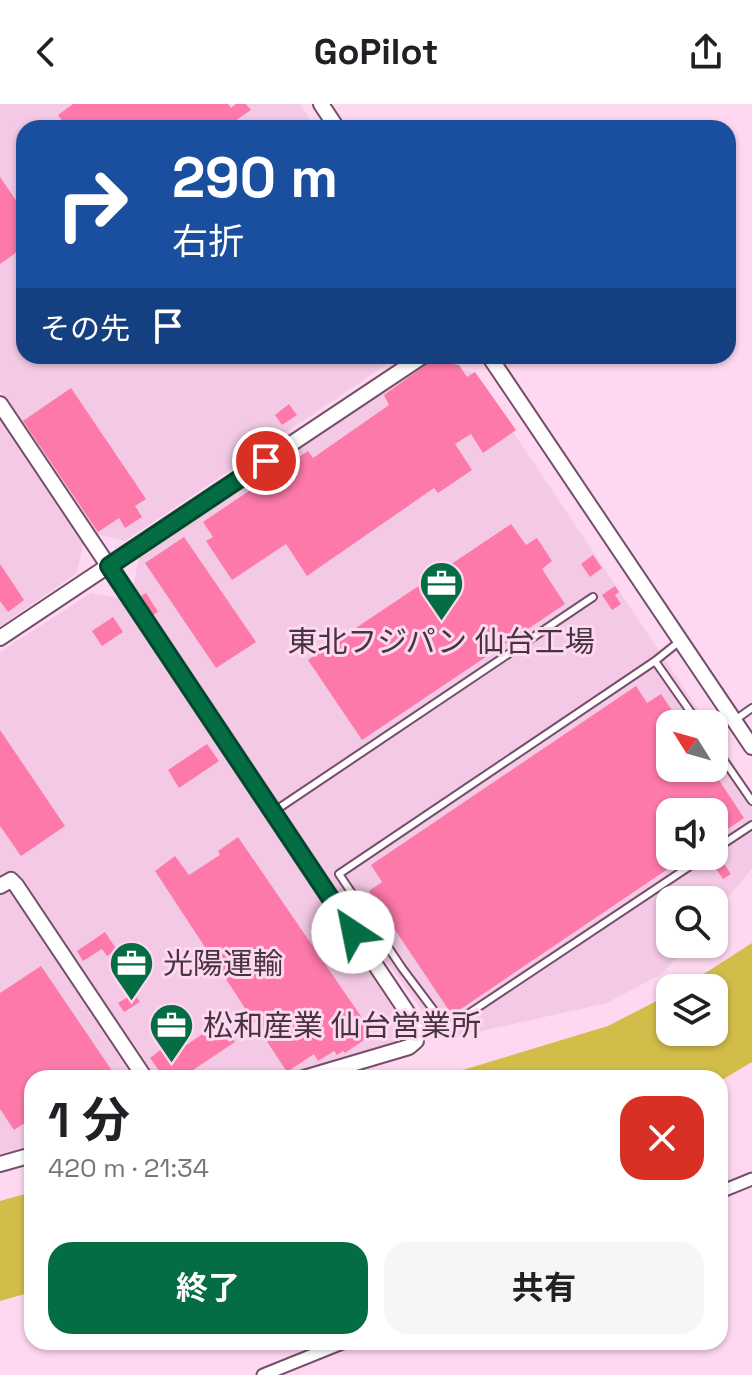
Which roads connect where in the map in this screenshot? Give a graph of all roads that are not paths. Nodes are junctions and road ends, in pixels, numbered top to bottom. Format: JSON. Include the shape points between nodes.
{"nodes":[{"id":1,"x":411,"y":364,"type":"edge"},
{"id":2,"x":494,"y":364,"type":"edge"},
{"id":3,"x":0,"y":404,"type":"edge"},
{"id":4,"x":109,"y":566,"type":"junction"},
{"id":5,"x":593,"y":597,"type":"dead end"},
{"id":6,"x":0,"y":638,"type":"edge"},
{"id":7,"x":680,"y":641,"type":"junction"},
{"id":8,"x":655,"y":661,"type":"junction"},
{"id":9,"x":752,"y":708,"type":"edge"},
{"id":10,"x":689,"y":710,"type":"edge"},
{"id":11,"x":734,"y":720,"type":"junction"},
{"id":12,"x":752,"y":747,"type":"edge"},
{"id":13,"x":728,"y":766,"type":"edge"},
{"id":14,"x":752,"y":801,"type":"edge"},
{"id":15,"x":273,"y":812,"type":"junction"},
{"id":16,"x":752,"y":825,"type":"edge"},
{"id":17,"x":728,"y":841,"type":"edge"},
{"id":18,"x":684,"y":870,"type":"edge"},
{"id":19,"x":339,"y":874,"type":"junction"},
{"id":20,"x":0,"y":886,"type":"edge"},
{"id":21,"x":322,"y":886,"type":"junction"},
{"id":22,"x":440,"y":1017,"type":"junction"},
{"id":23,"x":417,"y":1032,"type":"junction"},
{"id":24,"x":140,"y":1070,"type":"edge"},
{"id":25,"x":333,"y":1070,"type":"edge"},
{"id":26,"x":24,"y":1157,"type":"edge"},
{"id":27,"x":0,"y":1164,"type":"edge"},
{"id":28,"x":752,"y":1179,"type":"edge"},
{"id":29,"x":728,"y":1189,"type":"edge"},
{"id":30,"x":325,"y":1350,"type":"edge"},
{"id":31,"x":263,"y":1375,"type":"edge"}],
"edges":[{"from":1,"to":4,"type":"street"},
{"from":2,"to":7,"type":"street"},
{"from":3,"to":4,"type":"street"},
{"from":4,"to":6,"type":"street"},
{"from":4,"to":15,"type":"street"},
{"from":5,"to":15,"type":"lane"},
{"from":7,"to":8,"type":"lane"},
{"from":7,"to":11,"type":"street"},
{"from":8,"to":10,"type":"lane"},
{"from":8,"to":19,"type":"lane"},
{"from":9,"to":11,"type":"lane"},
{"from":11,"to":12,"type":"street"},
{"from":13,"to":14,"type":"lane"},
{"from":15,"to":21,"type":"street"},
{"from":16,"to":17,"type":"lane"},
{"from":18,"to":22,"type":"lane","via":[[447,1028]]},
{"from":19,"to":21,"type":"lane"},
{"from":19,"to":22,"type":"lane"},
{"from":20,"to":24,"type":"street","via":[[11,880],[16,885]]},
{"from":21,"to":23,"type":"street"},
{"from":22,"to":23,"type":"lane"},
{"from":23,"to":25,"type":"street","via":[[416,1041],[401,1051]]},
{"from":26,"to":27,"type":"street"},
{"from":28,"to":29,"type":"street"},
{"from":30,"to":31,"type":"street"}]}
